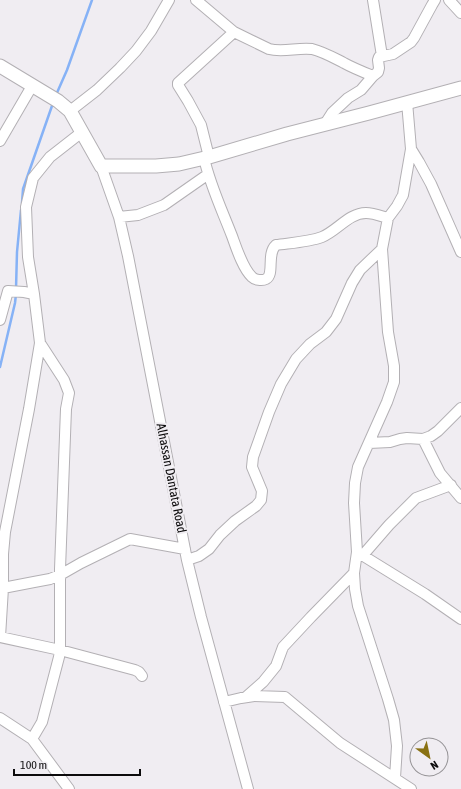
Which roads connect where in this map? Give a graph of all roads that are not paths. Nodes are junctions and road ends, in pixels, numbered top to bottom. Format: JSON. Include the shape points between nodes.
{"nodes":[{"id":1,"x":169,"y":0,"type":"edge"},
{"id":2,"x":196,"y":0,"type":"edge"},
{"id":3,"x":374,"y":0,"type":"edge"},
{"id":4,"x":435,"y":0,"type":"edge"},
{"id":5,"x":449,"y":0,"type":"edge"},
{"id":6,"x":461,"y":12,"type":"edge"},
{"id":7,"x":234,"y":32,"type":"junction"},
{"id":8,"x":382,"y":56,"type":"junction"},
{"id":9,"x":0,"y":66,"type":"edge"},
{"id":10,"x":373,"y":76,"type":"junction"},
{"id":11,"x":32,"y":86,"type":"junction"},
{"id":12,"x":461,"y":88,"type":"edge"},
{"id":13,"x":407,"y":102,"type":"junction"},
{"id":14,"x":70,"y":111,"type":"junction"},
{"id":15,"x":325,"y":124,"type":"junction"},
{"id":16,"x":82,"y":132,"type":"junction"},
{"id":17,"x":0,"y":141,"type":"edge"},
{"id":18,"x":411,"y":149,"type":"junction"},
{"id":19,"x":206,"y":158,"type":"junction"},
{"id":20,"x":101,"y":166,"type":"junction"},
{"id":21,"x":207,"y":175,"type":"junction"},
{"id":22,"x":119,"y":217,"type":"junction"},
{"id":23,"x":388,"y":218,"type":"junction"},
{"id":24,"x":382,"y":249,"type":"junction"},
{"id":25,"x":461,"y":252,"type":"edge"},
{"id":26,"x":34,"y":294,"type":"junction"},
{"id":27,"x":0,"y":320,"type":"edge"},
{"id":28,"x":40,"y":343,"type":"junction"},
{"id":29,"x":461,"y":408,"type":"edge"},
{"id":30,"x":423,"y":439,"type":"junction"},
{"id":31,"x":369,"y":443,"type":"junction"},
{"id":32,"x":458,"y":490,"type":"edge"},
{"id":33,"x":185,"y":549,"type":"junction"},
{"id":34,"x":2,"y":554,"type":"edge"},
{"id":35,"x":360,"y":554,"type":"junction"},
{"id":36,"x":187,"y":560,"type":"junction"},
{"id":37,"x":354,"y":573,"type":"junction"},
{"id":38,"x":60,"y":575,"type":"junction"},
{"id":39,"x":3,"y":588,"type":"junction"},
{"id":40,"x":461,"y":619,"type":"edge"},
{"id":41,"x":0,"y":637,"type":"edge"},
{"id":42,"x":60,"y":650,"type":"junction"},
{"id":43,"x":142,"y":676,"type":"dead end"},
{"id":44,"x":246,"y":697,"type":"junction"},
{"id":45,"x":224,"y":702,"type":"junction"},
{"id":46,"x":0,"y":718,"type":"edge"},
{"id":47,"x":32,"y":739,"type":"junction"},
{"id":48,"x":395,"y":778,"type":"junction"},
{"id":49,"x":408,"y":788,"type":"edge"},
{"id":50,"x":69,"y":789,"type":"edge"},
{"id":51,"x":248,"y":789,"type":"edge"}],
"edges":[{"from":1,"to":14,"type":"street","via":[[136,51],[98,90]]},
{"from":2,"to":7,"type":"street"},
{"from":3,"to":8,"type":"street"},
{"from":4,"to":8,"type":"street","via":[[414,38],[393,54]]},
{"from":5,"to":6,"type":"street"},
{"from":7,"to":10,"type":"street","via":[[275,51],[304,48],[314,50]]},
{"from":7,"to":19,"type":"street","via":[[178,83],[201,125]]},
{"from":8,"to":10,"type":"street","via":[[378,58],[379,70]]},
{"from":9,"to":11,"type":"main road"},
{"from":10,"to":15,"type":"street","via":[[361,90],[348,98]]},
{"from":11,"to":14,"type":"main road"},
{"from":11,"to":17,"type":"street"},
{"from":12,"to":13,"type":"main road"},
{"from":13,"to":15,"type":"main road"},
{"from":13,"to":18,"type":"street"},
{"from":14,"to":16,"type":"main road"},
{"from":15,"to":19,"type":"main road"},
{"from":16,"to":20,"type":"main road"},
{"from":16,"to":26,"type":"street","via":[[50,157],[33,178],[26,207],[28,257]]},
{"from":18,"to":23,"type":"street","via":[[403,195]]},
{"from":18,"to":25,"type":"street","via":[[432,184]]},
{"from":19,"to":20,"type":"main road","via":[[156,166]]},
{"from":19,"to":21,"type":"street"},
{"from":20,"to":22,"type":"street","name":"Alhassan Dantata Road"},
{"from":21,"to":22,"type":"street","via":[[164,206],[138,215]]},
{"from":21,"to":23,"type":"street","via":[[247,271],[260,280],[270,275],[271,253],[276,245],[320,238],[358,214],[366,213]]},
{"from":22,"to":33,"type":"street","name":"Alhassan Dantata Road"},
{"from":23,"to":24,"type":"street"},
{"from":24,"to":31,"type":"street","via":[[394,382]]},
{"from":24,"to":36,"type":"street","via":[[360,270],[336,319],[296,360],[281,384],[253,457],[252,467],[262,491],[261,500],[235,521],[209,549]]},
{"from":26,"to":27,"type":"street","via":[[7,292]]},
{"from":26,"to":28,"type":"street"},
{"from":28,"to":34,"type":"street"},
{"from":28,"to":38,"type":"street","via":[[64,380],[69,393],[66,409]]},
{"from":29,"to":30,"type":"street","via":[[438,431]]},
{"from":30,"to":31,"type":"street","via":[[407,438]]},
{"from":30,"to":32,"type":"street","via":[[440,473]]},
{"from":31,"to":35,"type":"street","via":[[358,467],[355,483],[354,503]]},
{"from":32,"to":35,"type":"street","via":[[416,498]]},
{"from":33,"to":36,"type":"street","name":"Alhassan Dantata Road"},
{"from":33,"to":38,"type":"street","via":[[130,538]]},
{"from":34,"to":39,"type":"street"},
{"from":35,"to":37,"type":"street"},
{"from":35,"to":40,"type":"street"},
{"from":36,"to":45,"type":"street","name":"Alhassan Dantata Road"},
{"from":37,"to":44,"type":"street","via":[[283,646],[276,666]]},
{"from":37,"to":48,"type":"street","via":[[358,606],[394,720],[397,746]]},
{"from":38,"to":39,"type":"street"},
{"from":38,"to":42,"type":"street"},
{"from":39,"to":41,"type":"street"},
{"from":41,"to":42,"type":"street"},
{"from":42,"to":43,"type":"street","via":[[135,670]]},
{"from":42,"to":47,"type":"street","via":[[42,722]]},
{"from":44,"to":45,"type":"street"},
{"from":44,"to":48,"type":"street","via":[[285,697],[340,743]]},
{"from":45,"to":51,"type":"street","name":"Alhassan Dantata Road"},
{"from":46,"to":47,"type":"street"},
{"from":47,"to":50,"type":"street"},
{"from":48,"to":49,"type":"street"}]}
